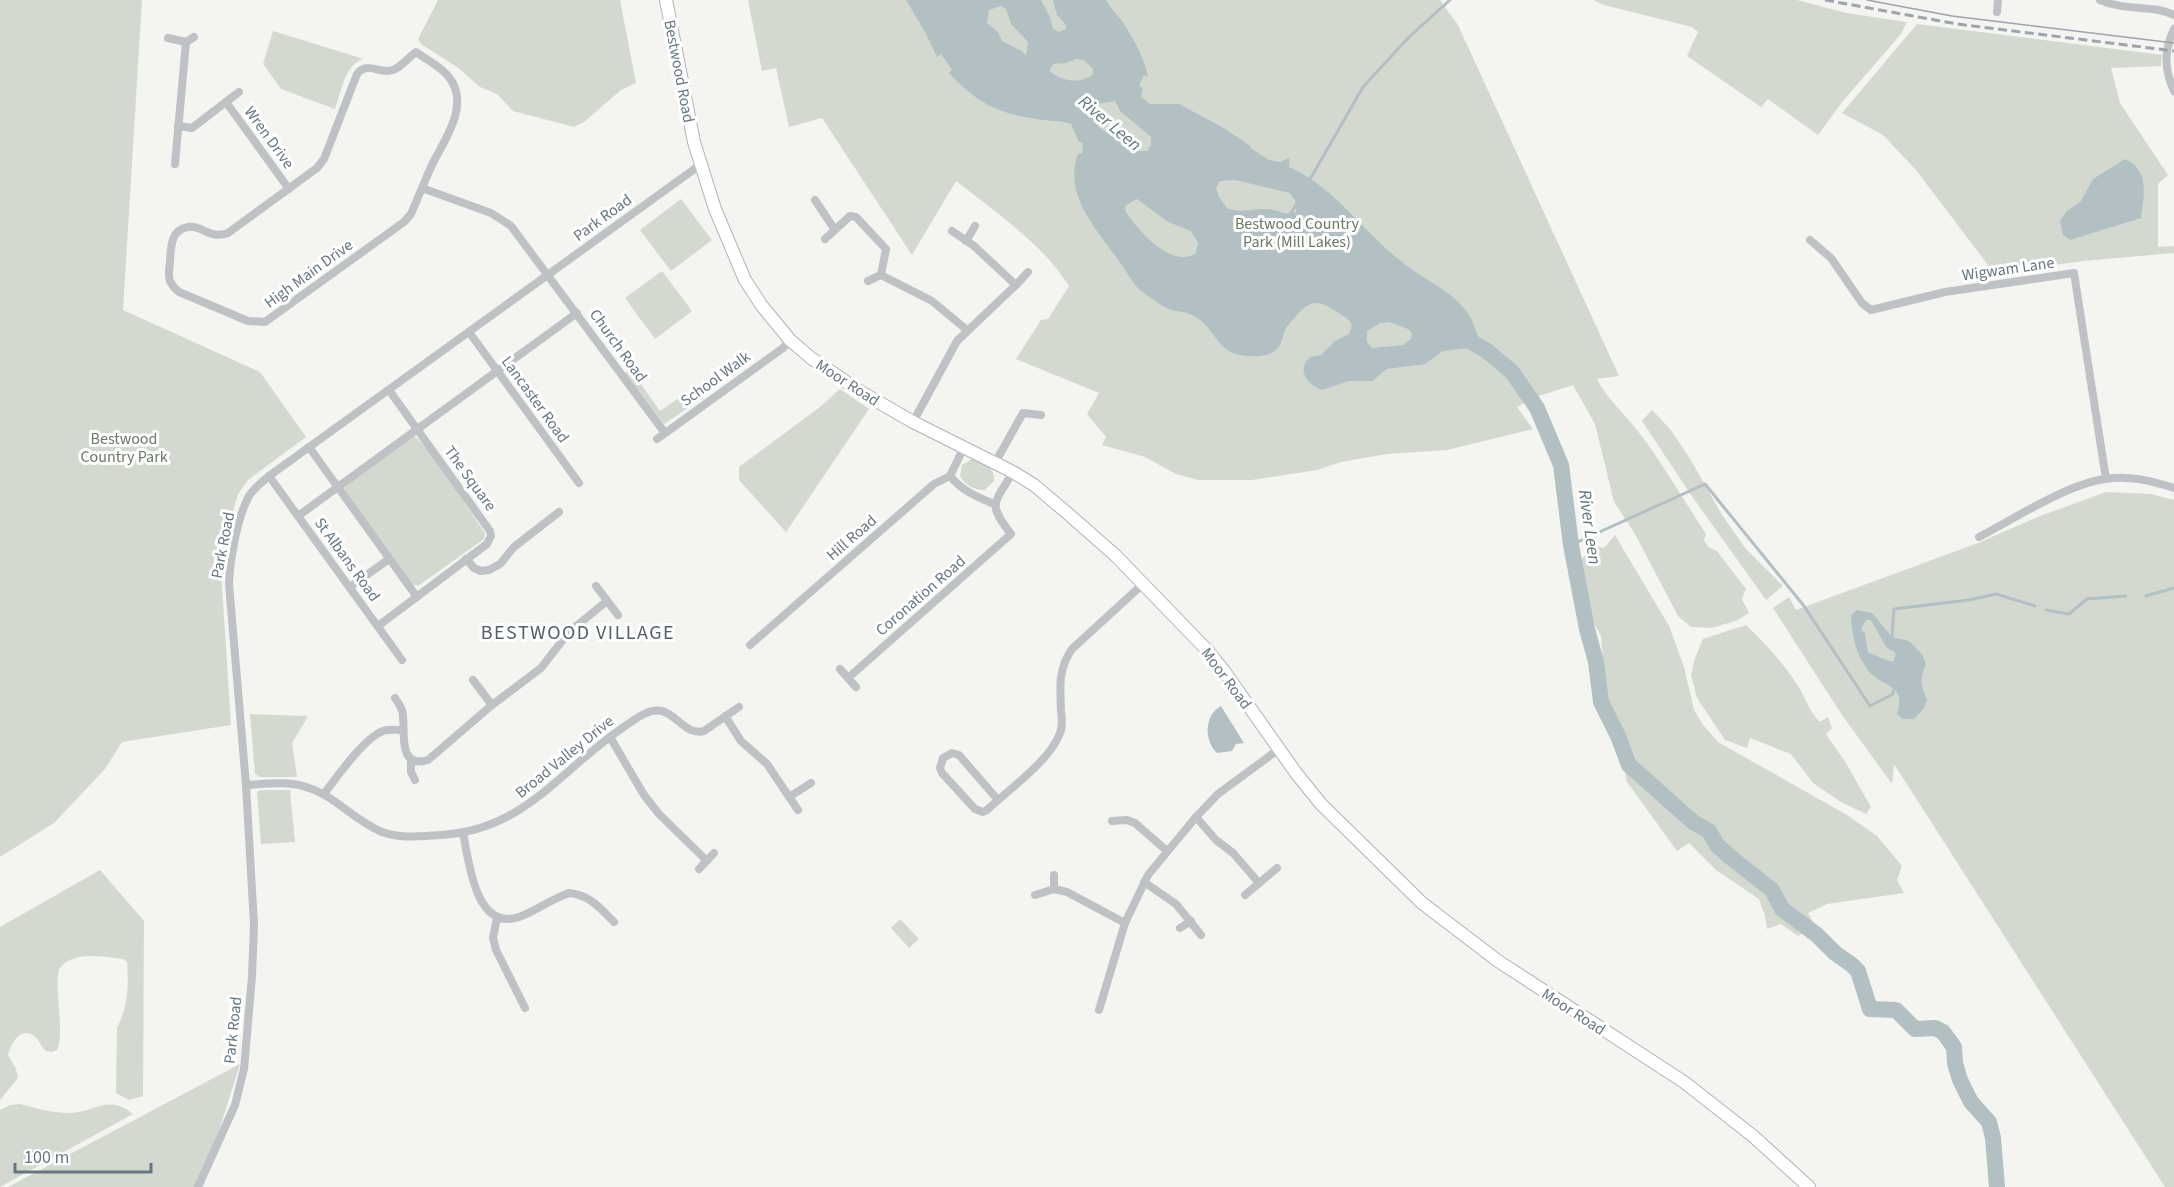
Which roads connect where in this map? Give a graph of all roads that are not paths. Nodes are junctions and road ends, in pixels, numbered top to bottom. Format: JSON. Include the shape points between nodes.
{"nodes":[{"id":1,"x":666,"y":0,"type":"edge"},
{"id":2,"x":1998,"y":0,"type":"edge"},
{"id":3,"x":2100,"y":0,"type":"edge"},
{"id":4,"x":1997,"y":12,"type":"dead end"},
{"id":5,"x":2174,"y":15,"type":"edge"},
{"id":6,"x":2174,"y":29,"type":"edge"},
{"id":7,"x":194,"y":37,"type":"dead end"},
{"id":8,"x":168,"y":38,"type":"dead end"},
{"id":9,"x":186,"y":42,"type":"junction"},
{"id":10,"x":2174,"y":91,"type":"edge"},
{"id":11,"x":239,"y":92,"type":"dead end"},
{"id":12,"x":226,"y":102,"type":"junction"},
{"id":13,"x":178,"y":126,"type":"junction"},
{"id":14,"x":694,"y":142,"type":"joint"},
{"id":15,"x":175,"y":164,"type":"dead end"},
{"id":16,"x":700,"y":165,"type":"junction"},
{"id":17,"x":289,"y":189,"type":"junction"},
{"id":18,"x":422,"y":189,"type":"junction"},
{"id":19,"x":815,"y":200,"type":"dead end"},
{"id":20,"x":975,"y":226,"type":"dead end"},
{"id":21,"x":835,"y":230,"type":"junction"},
{"id":22,"x":952,"y":231,"type":"dead end"},
{"id":23,"x":825,"y":239,"type":"dead end"},
{"id":24,"x":1810,"y":240,"type":"dead end"},
{"id":25,"x":966,"y":241,"type":"junction"},
{"id":26,"x":1028,"y":272,"type":"dead end"},
{"id":27,"x":548,"y":274,"type":"junction"},
{"id":28,"x":881,"y":275,"type":"junction"},
{"id":29,"x":868,"y":281,"type":"dead end"},
{"id":30,"x":1016,"y":285,"type":"junction"},
{"id":31,"x":577,"y":313,"type":"junction"},
{"id":32,"x":967,"y":330,"type":"junction"},
{"id":33,"x":469,"y":332,"type":"junction"},
{"id":34,"x":790,"y":340,"type":"junction"},
{"id":35,"x":497,"y":371,"type":"junction"},
{"id":36,"x":389,"y":390,"type":"junction"},
{"id":37,"x":1041,"y":415,"type":"dead end"},
{"id":38,"x":913,"y":422,"type":"junction"},
{"id":39,"x":417,"y":430,"type":"junction"},
{"id":40,"x":665,"y":433,"type":"junction"},
{"id":41,"x":657,"y":439,"type":"dead end"},
{"id":42,"x":309,"y":447,"type":"junction"},
{"id":43,"x":964,"y":447,"type":"junction"},
{"id":44,"x":995,"y":463,"type":"junction"},
{"id":45,"x":1013,"y":472,"type":"junction"},
{"id":46,"x":269,"y":476,"type":"junction"},
{"id":47,"x":950,"y":476,"type":"junction"},
{"id":48,"x":2106,"y":479,"type":"junction"},
{"id":49,"x":579,"y":483,"type":"dead end"},
{"id":50,"x":338,"y":488,"type":"junction"},
{"id":51,"x":2174,"y":488,"type":"edge"},
{"id":52,"x":994,"y":504,"type":"junction"},
{"id":53,"x":559,"y":512,"type":"dead end"},
{"id":54,"x":298,"y":516,"type":"junction"},
{"id":55,"x":544,"y":524,"type":"junction"},
{"id":56,"x":551,"y":533,"type":"dead end"},
{"id":57,"x":1979,"y":537,"type":"dead end"},
{"id":58,"x":389,"y":559,"type":"junction"},
{"id":59,"x":466,"y":560,"type":"junction"},
{"id":60,"x":1144,"y":583,"type":"junction"},
{"id":61,"x":596,"y":586,"type":"dead end"},
{"id":62,"x":350,"y":587,"type":"junction"},
{"id":63,"x":417,"y":597,"type":"junction"},
{"id":64,"x":607,"y":601,"type":"junction"},
{"id":65,"x":618,"y":615,"type":"dead end"},
{"id":66,"x":378,"y":626,"type":"junction"},
{"id":67,"x":750,"y":645,"type":"dead end"},
{"id":68,"x":402,"y":660,"type":"dead end"},
{"id":69,"x":840,"y":669,"type":"dead end"},
{"id":70,"x":848,"y":678,"type":"junction"},
{"id":71,"x":472,"y":680,"type":"dead end"},
{"id":72,"x":856,"y":687,"type":"dead end"},
{"id":73,"x":395,"y":698,"type":"dead end"},
{"id":74,"x":492,"y":705,"type":"junction"},
{"id":75,"x":739,"y":707,"type":"dead end"},
{"id":76,"x":725,"y":716,"type":"junction"},
{"id":77,"x":403,"y":730,"type":"junction"},
{"id":78,"x":610,"y":737,"type":"junction"},
{"id":79,"x":1279,"y":749,"type":"junction"},
{"id":80,"x":335,"y":760,"type":"dead end"},
{"id":81,"x":411,"y":760,"type":"junction"},
{"id":82,"x":344,"y":767,"type":"junction"},
{"id":83,"x":415,"y":780,"type":"dead end"},
{"id":84,"x":811,"y":783,"type":"dead end"},
{"id":85,"x":246,"y":785,"type":"junction"},
{"id":86,"x":324,"y":794,"type":"junction"},
{"id":87,"x":789,"y":797,"type":"junction"},
{"id":88,"x":998,"y":800,"type":"junction"},
{"id":89,"x":798,"y":810,"type":"dead end"},
{"id":90,"x":1133,"y":810,"type":"dead end"},
{"id":91,"x":1196,"y":817,"type":"junction"},
{"id":92,"x":1112,"y":821,"type":"dead end"},
{"id":93,"x":1130,"y":821,"type":"junction"},
{"id":94,"x":463,"y":833,"type":"junction"},
{"id":95,"x":1167,"y":851,"type":"junction"},
{"id":96,"x":714,"y":853,"type":"dead end"},
{"id":97,"x":707,"y":861,"type":"junction"},
{"id":98,"x":1276,"y":868,"type":"dead end"},
{"id":99,"x":699,"y":869,"type":"dead end"},
{"id":100,"x":1054,"y":875,"type":"dead end"},
{"id":101,"x":1144,"y":882,"type":"junction"},
{"id":102,"x":1259,"y":883,"type":"junction"},
{"id":103,"x":1054,"y":889,"type":"junction"},
{"id":104,"x":1035,"y":895,"type":"dead end"},
{"id":105,"x":1245,"y":895,"type":"dead end"},
{"id":106,"x":614,"y":906,"type":"dead end"},
{"id":107,"x":606,"y":914,"type":"junction"},
{"id":108,"x":497,"y":918,"type":"junction"},
{"id":109,"x":1191,"y":921,"type":"junction"},
{"id":110,"x":614,"y":922,"type":"dead end"},
{"id":111,"x":1125,"y":923,"type":"junction"},
{"id":112,"x":1180,"y":928,"type":"dead end"},
{"id":113,"x":1201,"y":934,"type":"dead end"},
{"id":114,"x":525,"y":1008,"type":"dead end"},
{"id":115,"x":1099,"y":1010,"type":"dead end"},
{"id":116,"x":198,"y":1187,"type":"edge"},
{"id":117,"x":1809,"y":1187,"type":"edge"}],
"edges":[{"from":1,"to":14,"type":"main road","name":"Bestwood Road"},
{"from":2,"to":4,"type":"street"},
{"from":3,"to":5,"type":"street","via":[[2113,6]]},
{"from":6,"to":10,"type":"street","via":[[2166,57]]},
{"from":7,"to":9,"type":"street"},
{"from":8,"to":9,"type":"street"},
{"from":9,"to":13,"type":"street"},
{"from":11,"to":12,"type":"street"},
{"from":12,"to":13,"type":"street","via":[[192,128]]},
{"from":12,"to":17,"type":"street","name":"Wren Drive"},
{"from":13,"to":15,"type":"street"},
{"from":14,"to":16,"type":"main road","name":"Moor Road"},
{"from":16,"to":27,"type":"street","name":"Park Road"},
{"from":16,"to":34,"type":"main road","name":"Moor Road","via":[[722,230],[745,280]]},
{"from":17,"to":18,"type":"street","name":"High Main Drive","via":[[324,159],[360,69],[390,71],[416,51],[450,78],[458,102],[450,132]]},
{"from":17,"to":18,"type":"street","name":"High Main Drive","via":[[228,233],[220,236],[188,227],[176,234],[171,240],[169,276],[174,288],[248,321],[265,322],[404,222]]},
{"from":18,"to":27,"type":"street","via":[[506,221]]},
{"from":19,"to":21,"type":"street"},
{"from":20,"to":25,"type":"street"},
{"from":21,"to":23,"type":"street"},
{"from":21,"to":28,"type":"street","via":[[850,216],[856,216],[886,249]]},
{"from":22,"to":25,"type":"street"},
{"from":24,"to":48,"type":"street","name":"Wigwam Lane","via":[[1839,267],[1862,303],[1871,310],[1945,292],[2074,273]]},
{"from":25,"to":30,"type":"street"},
{"from":26,"to":30,"type":"street"},
{"from":27,"to":31,"type":"street","name":"Church Road"},
{"from":27,"to":33,"type":"street","name":"Park Road"},
{"from":28,"to":29,"type":"street"},
{"from":28,"to":32,"type":"street","via":[[932,301]]},
{"from":30,"to":32,"type":"street"},
{"from":31,"to":35,"type":"street"},
{"from":31,"to":40,"type":"street","name":"Church Road"},
{"from":32,"to":38,"type":"street","via":[[957,341]]},
{"from":33,"to":35,"type":"street","name":"Lancaster Road"},
{"from":33,"to":36,"type":"street","name":"Park Road"},
{"from":34,"to":38,"type":"main road","name":"Moor Road","via":[[837,376]]},
{"from":34,"to":40,"type":"street","name":"School Walk"},
{"from":35,"to":39,"type":"street"},
{"from":35,"to":49,"type":"street","name":"Lancaster Road"},
{"from":36,"to":39,"type":"street","name":"The Square"},
{"from":36,"to":42,"type":"street","name":"Park Road"},
{"from":37,"to":44,"type":"street","via":[[1023,413]]},
{"from":38,"to":43,"type":"main road","name":"Moor Road"},
{"from":39,"to":50,"type":"street"},
{"from":39,"to":59,"type":"street","name":"The Square","via":[[490,531],[487,544]]},
{"from":40,"to":41,"type":"street","name":"School Walk"},
{"from":42,"to":46,"type":"street","name":"Park Road"},
{"from":42,"to":50,"type":"street"},
{"from":43,"to":44,"type":"main road","name":"Moor Road"},
{"from":43,"to":47,"type":"street"},
{"from":44,"to":45,"type":"main road","name":"Moor Road"},
{"from":45,"to":52,"type":"street"},
{"from":45,"to":60,"type":"main road","name":"Moor Road","via":[[1076,519]]},
{"from":46,"to":54,"type":"street","name":"St Albans Road"},
{"from":46,"to":85,"type":"street","name":"Park Road","via":[[249,495],[229,569]]},
{"from":47,"to":52,"type":"street","via":[[967,491]]},
{"from":47,"to":67,"type":"street","name":"Hill Road","via":[[934,484]]},
{"from":48,"to":51,"type":"street","via":[[2149,480]]},
{"from":48,"to":57,"type":"street","via":[[2069,490]]},
{"from":50,"to":54,"type":"street"},
{"from":50,"to":58,"type":"street"},
{"from":52,"to":70,"type":"street","name":"Coronation Road","via":[[995,513],[1015,531]]},
{"from":53,"to":55,"type":"street"},
{"from":54,"to":62,"type":"street","name":"St Albans Road"},
{"from":55,"to":56,"type":"street"},
{"from":55,"to":59,"type":"street","via":[[489,570],[474,568]]},
{"from":58,"to":62,"type":"street"},
{"from":58,"to":63,"type":"street"},
{"from":59,"to":63,"type":"street","name":"The Square"},
{"from":60,"to":79,"type":"main road","name":"Moor Road","via":[[1224,671]]},
{"from":60,"to":88,"type":"street","via":[[1066,657],[1060,675],[1062,723],[1057,742]]},
{"from":61,"to":64,"type":"street"},
{"from":62,"to":66,"type":"street","name":"St Albans Road"},
{"from":63,"to":66,"type":"street","name":"The Square"},
{"from":64,"to":65,"type":"street"},
{"from":64,"to":74,"type":"street","via":[[569,632],[544,665]]},
{"from":66,"to":68,"type":"street","name":"St Albans Road"},
{"from":69,"to":70,"type":"street"},
{"from":70,"to":72,"type":"street"},
{"from":71,"to":74,"type":"street"},
{"from":73,"to":77,"type":"street","via":[[402,709]]},
{"from":74,"to":81,"type":"street","via":[[428,760]]},
{"from":75,"to":76,"type":"street","name":"Broad Valley Drive"},
{"from":76,"to":78,"type":"street","name":"Broad Valley Drive","via":[[699,732],[664,711],[654,710]]},
{"from":76,"to":87,"type":"street","via":[[741,741],[767,764]]},
{"from":77,"to":81,"type":"street"},
{"from":77,"to":82,"type":"street","via":[[384,731],[375,736]]},
{"from":78,"to":94,"type":"street","name":"Broad Valley Drive","via":[[522,810]]},
{"from":78,"to":97,"type":"street","via":[[644,795]]},
{"from":79,"to":91,"type":"street","via":[[1218,794]]},
{"from":79,"to":117,"type":"main road","name":"Moor Road","via":[[1321,804],[1422,903],[1498,962],[1684,1082],[1746,1130]]},
{"from":80,"to":82,"type":"street"},
{"from":81,"to":83,"type":"street"},
{"from":82,"to":86,"type":"street"},
{"from":84,"to":87,"type":"street"},
{"from":85,"to":86,"type":"street","name":"Broad Valley Drive","via":[[296,784]]},
{"from":85,"to":116,"type":"street","name":"Park Road","via":[[254,925],[244,1069],[235,1106]]},
{"from":86,"to":94,"type":"street","name":"Broad Valley Drive","via":[[383,832],[404,836]]},
{"from":87,"to":89,"type":"street"},
{"from":88,"to":88,"type":"street","via":[[982,812],[975,809],[942,773],[943,758],[952,753],[959,755]]},
{"from":90,"to":93,"type":"street"},
{"from":91,"to":95,"type":"street"},
{"from":91,"to":102,"type":"street"},
{"from":92,"to":93,"type":"street"},
{"from":93,"to":95,"type":"street"},
{"from":94,"to":108,"type":"street","via":[[482,904]]},
{"from":95,"to":101,"type":"street"},
{"from":96,"to":97,"type":"street"},
{"from":97,"to":99,"type":"street"},
{"from":98,"to":102,"type":"street"},
{"from":100,"to":103,"type":"street"},
{"from":101,"to":109,"type":"street","via":[[1167,896]]},
{"from":101,"to":111,"type":"street"},
{"from":102,"to":105,"type":"street"},
{"from":103,"to":104,"type":"street"},
{"from":103,"to":111,"type":"street"},
{"from":106,"to":107,"type":"street"},
{"from":107,"to":108,"type":"street","via":[[586,897],[569,893],[516,918]]},
{"from":107,"to":110,"type":"street"},
{"from":108,"to":114,"type":"street","via":[[493,938],[496,950]]},
{"from":109,"to":112,"type":"street"},
{"from":109,"to":113,"type":"street"},
{"from":111,"to":115,"type":"street"}]}
